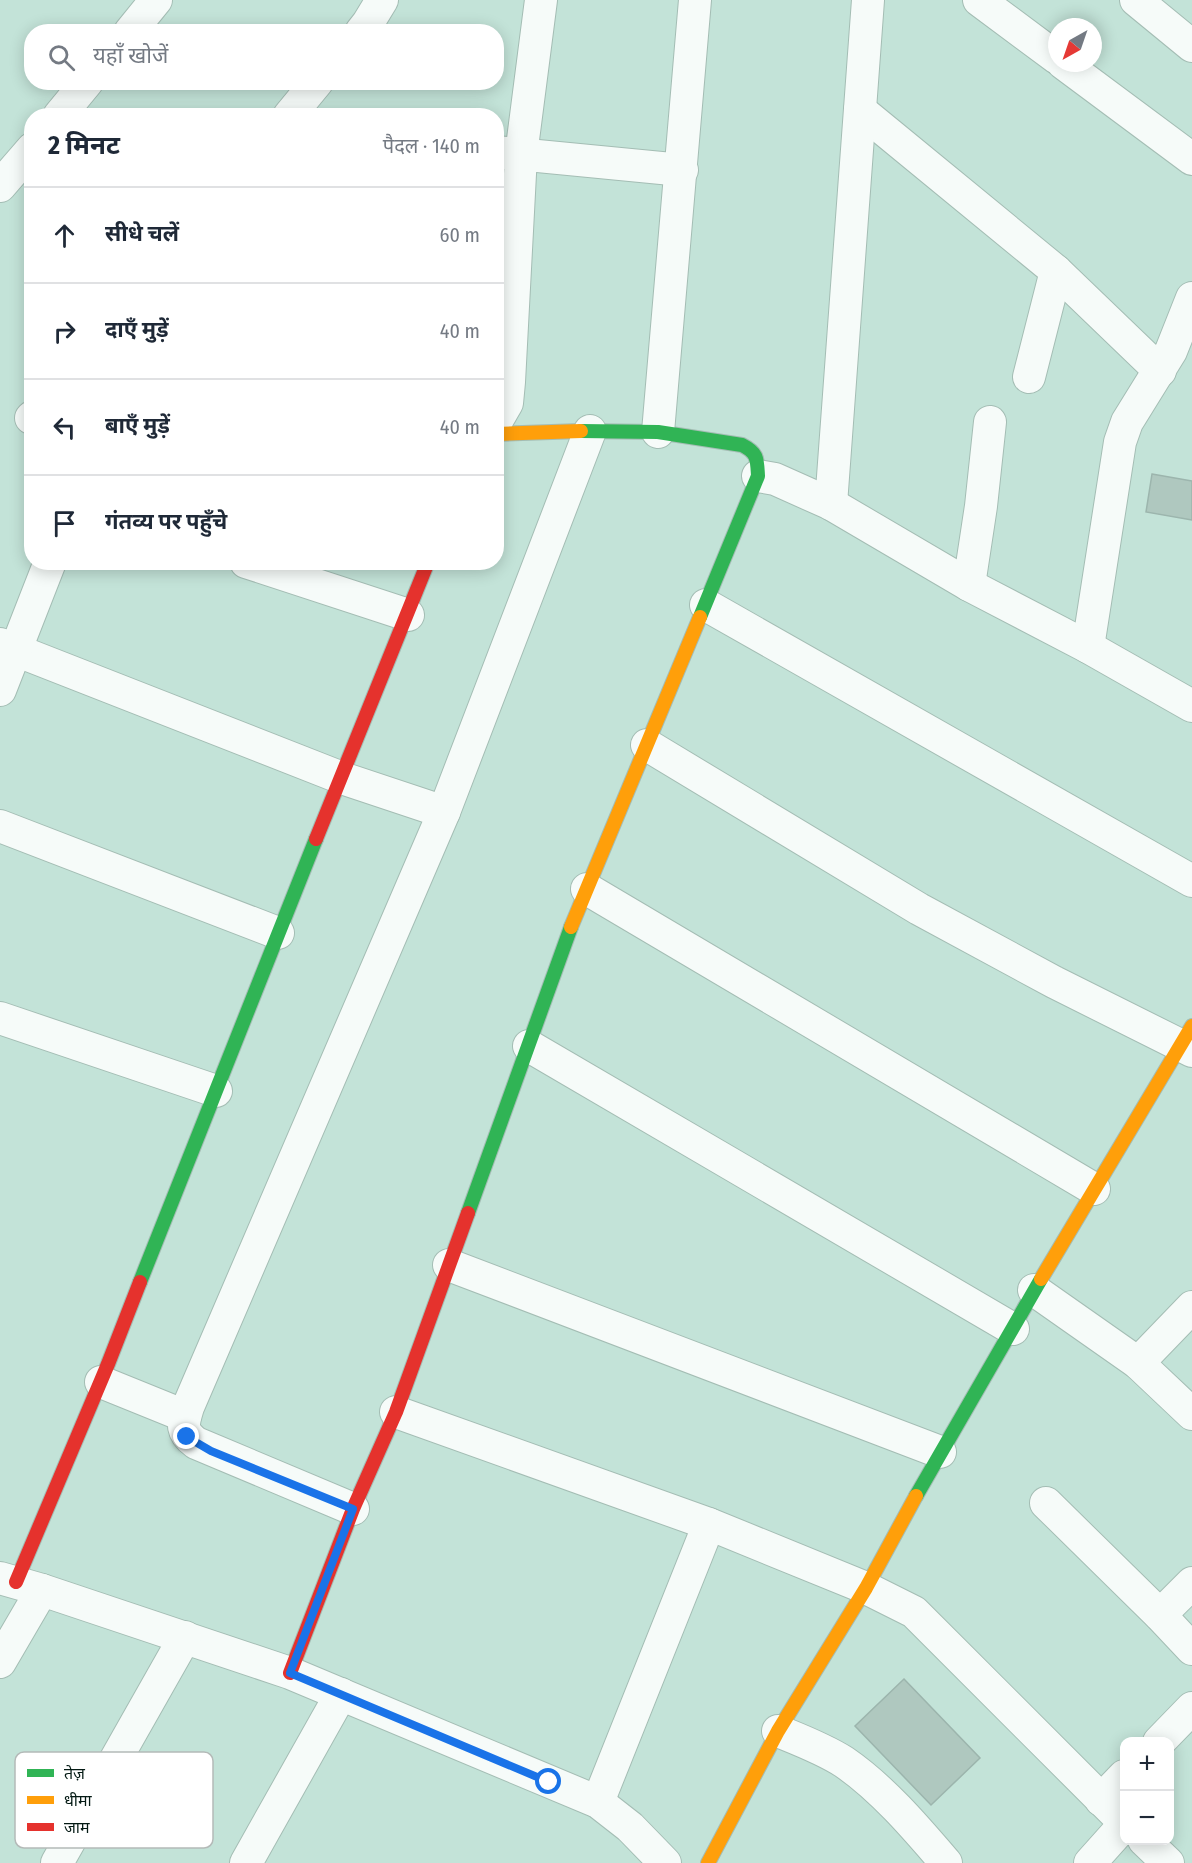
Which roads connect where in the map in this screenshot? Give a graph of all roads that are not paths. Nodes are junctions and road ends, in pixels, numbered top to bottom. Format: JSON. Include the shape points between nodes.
{"nodes":[{"id":1,"x":156,"y":0,"type":"edge"},
{"id":2,"x":382,"y":0,"type":"edge"},
{"id":3,"x":541,"y":0,"type":"edge"},
{"id":4,"x":695,"y":0,"type":"edge"},
{"id":5,"x":868,"y":0,"type":"edge"},
{"id":6,"x":979,"y":0,"type":"edge"},
{"id":7,"x":1136,"y":0,"type":"edge"},
{"id":8,"x":136,"y":24,"type":"edge"},
{"id":9,"x":367,"y":24,"type":"edge"},
{"id":10,"x":1192,"y":46,"type":"edge"},
{"id":11,"x":1048,"y":51,"type":"edge"},
{"id":12,"x":1075,"y":72,"type":"edge"},
{"id":13,"x":80,"y":90,"type":"edge"},
{"id":14,"x":310,"y":90,"type":"edge"},
{"id":15,"x":66,"y":108,"type":"edge"},
{"id":16,"x":296,"y":108,"type":"edge"},
{"id":17,"x":860,"y":110,"type":"junction"},
{"id":18,"x":509,"y":154,"type":"edge"},
{"id":19,"x":24,"y":158,"type":"edge"},
{"id":20,"x":1192,"y":159,"type":"edge"},
{"id":21,"x":682,"y":170,"type":"junction"},
{"id":22,"x":0,"y":186,"type":"edge"},
{"id":23,"x":1056,"y":272,"type":"junction"},
{"id":24,"x":1192,"y":297,"type":"edge"},
{"id":25,"x":1160,"y":371,"type":"junction"},
{"id":26,"x":1029,"y":377,"type":"dead end"},
{"id":27,"x":504,"y":408,"type":"edge"},
{"id":28,"x":990,"y":422,"type":"dead end"},
{"id":29,"x":590,"y":430,"type":"junction"},
{"id":30,"x":658,"y":432,"type":"junction"},
{"id":31,"x":504,"y":434,"type":"edge"},
{"id":32,"x":759,"y":476,"type":"junction"},
{"id":33,"x":831,"y":504,"type":"junction"},
{"id":34,"x":46,"y":570,"type":"edge"},
{"id":35,"x":270,"y":570,"type":"edge"},
{"id":36,"x":425,"y":570,"type":"edge"},
{"id":37,"x":969,"y":585,"type":"junction"},
{"id":38,"x":706,"y":605,"type":"junction"},
{"id":39,"x":408,"y":615,"type":"junction"},
{"id":40,"x":8,"y":647,"type":"edge"},
{"id":41,"x":1088,"y":647,"type":"junction"},
{"id":42,"x":0,"y":690,"type":"edge"},
{"id":43,"x":1192,"y":706,"type":"edge"},
{"id":44,"x":647,"y":745,"type":"junction"},
{"id":45,"x":342,"y":778,"type":"junction"},
{"id":46,"x":444,"y":812,"type":"junction"},
{"id":47,"x":0,"y":826,"type":"edge"},
{"id":48,"x":1192,"y":881,"type":"edge"},
{"id":49,"x":587,"y":889,"type":"junction"},
{"id":50,"x":278,"y":933,"type":"junction"},
{"id":51,"x":0,"y":1018,"type":"edge"},
{"id":52,"x":1188,"y":1041,"type":"edge"},
{"id":53,"x":529,"y":1046,"type":"junction"},
{"id":54,"x":216,"y":1091,"type":"junction"},
{"id":55,"x":1094,"y":1189,"type":"junction"},
{"id":56,"x":449,"y":1266,"type":"junction"},
{"id":57,"x":1034,"y":1290,"type":"junction"},
{"id":58,"x":1192,"y":1307,"type":"edge"},
{"id":59,"x":1013,"y":1329,"type":"junction"},
{"id":60,"x":1138,"y":1363,"type":"junction"},
{"id":61,"x":101,"y":1382,"type":"junction"},
{"id":62,"x":396,"y":1412,"type":"junction"},
{"id":63,"x":1192,"y":1414,"type":"edge"},
{"id":64,"x":185,"y":1416,"type":"junction"},
{"id":65,"x":940,"y":1452,"type":"junction"},
{"id":66,"x":1046,"y":1503,"type":"dead end"},
{"id":67,"x":353,"y":1509,"type":"junction"},
{"id":68,"x":709,"y":1524,"type":"junction"},
{"id":69,"x":19,"y":1583,"type":"edge"},
{"id":70,"x":1192,"y":1583,"type":"edge"},
{"id":71,"x":866,"y":1588,"type":"junction"},
{"id":72,"x":1160,"y":1615,"type":"junction"},
{"id":73,"x":185,"y":1637,"type":"junction"},
{"id":74,"x":1192,"y":1649,"type":"edge"},
{"id":75,"x":0,"y":1662,"type":"edge"},
{"id":76,"x":290,"y":1673,"type":"junction"},
{"id":77,"x":341,"y":1694,"type":"junction"},
{"id":78,"x":1192,"y":1708,"type":"edge"},
{"id":79,"x":778,"y":1731,"type":"junction"},
{"id":80,"x":1164,"y":1737,"type":"edge"},
{"id":81,"x":120,"y":1752,"type":"edge"},
{"id":82,"x":1120,"y":1781,"type":"edge"},
{"id":83,"x":1101,"y":1800,"type":"junction"},
{"id":84,"x":598,"y":1802,"type":"junction"},
{"id":85,"x":1120,"y":1819,"type":"edge"},
{"id":86,"x":1120,"y":1830,"type":"edge"},
{"id":87,"x":1149,"y":1845,"type":"edge"},
{"id":88,"x":65,"y":1848,"type":"edge"},
{"id":89,"x":57,"y":1863,"type":"edge"},
{"id":90,"x":246,"y":1863,"type":"edge"},
{"id":91,"x":665,"y":1863,"type":"edge"},
{"id":92,"x":708,"y":1863,"type":"edge"},
{"id":93,"x":946,"y":1863,"type":"edge"},
{"id":94,"x":1090,"y":1863,"type":"edge"},
{"id":95,"x":1168,"y":1863,"type":"edge"}],
"edges":[{"from":1,"to":8,"type":"street"},
{"from":2,"to":9,"type":"street"},
{"from":3,"to":18,"type":"street"},
{"from":4,"to":21,"type":"street"},
{"from":5,"to":17,"type":"street"},
{"from":6,"to":11,"type":"street"},
{"from":7,"to":10,"type":"street"},
{"from":12,"to":20,"type":"street"},
{"from":13,"to":15,"type":"street"},
{"from":14,"to":16,"type":"street"},
{"from":17,"to":23,"type":"street"},
{"from":17,"to":33,"type":"street"},
{"from":18,"to":21,"type":"street"},
{"from":18,"to":27,"type":"street","via":[[509,382]]},
{"from":19,"to":22,"type":"street"},
{"from":21,"to":30,"type":"street"},
{"from":23,"to":25,"type":"street"},
{"from":23,"to":26,"type":"street"},
{"from":24,"to":25,"type":"street","via":[[1172,351]]},
{"from":25,"to":41,"type":"street","via":[[1126,422],[1120,442]]},
{"from":28,"to":37,"type":"street"},
{"from":29,"to":30,"type":"street"},
{"from":29,"to":31,"type":"street"},
{"from":29,"to":46,"type":"street"},
{"from":30,"to":32,"type":"street","via":[[742,445],[757,458]]},
{"from":32,"to":33,"type":"street","via":[[775,479]]},
{"from":32,"to":38,"type":"street"},
{"from":33,"to":37,"type":"street"},
{"from":34,"to":40,"type":"street"},
{"from":35,"to":39,"type":"street"},
{"from":36,"to":39,"type":"street"},
{"from":37,"to":41,"type":"street"},
{"from":38,"to":44,"type":"street"},
{"from":38,"to":48,"type":"street"},
{"from":39,"to":45,"type":"street"},
{"from":40,"to":42,"type":"street"},
{"from":40,"to":45,"type":"street"},
{"from":41,"to":43,"type":"street"},
{"from":44,"to":49,"type":"street"},
{"from":44,"to":52,"type":"street","via":[[920,909]]},
{"from":45,"to":46,"type":"street"},
{"from":45,"to":50,"type":"street"},
{"from":46,"to":64,"type":"street"},
{"from":47,"to":50,"type":"street"},
{"from":49,"to":53,"type":"street"},
{"from":49,"to":55,"type":"street"},
{"from":50,"to":54,"type":"street"},
{"from":51,"to":54,"type":"street"},
{"from":52,"to":55,"type":"street"},
{"from":53,"to":56,"type":"street"},
{"from":53,"to":59,"type":"street"},
{"from":54,"to":61,"type":"street"},
{"from":55,"to":57,"type":"street"},
{"from":56,"to":62,"type":"street"},
{"from":56,"to":65,"type":"street"},
{"from":57,"to":59,"type":"street"},
{"from":57,"to":60,"type":"street"},
{"from":58,"to":60,"type":"street"},
{"from":59,"to":65,"type":"street"},
{"from":60,"to":63,"type":"street"},
{"from":61,"to":64,"type":"street"},
{"from":61,"to":69,"type":"street"},
{"from":62,"to":67,"type":"street"},
{"from":62,"to":68,"type":"street"},
{"from":64,"to":67,"type":"street","via":[[187,1437],[196,1443]]},
{"from":65,"to":71,"type":"street"},
{"from":66,"to":72,"type":"street"},
{"from":67,"to":76,"type":"street"},
{"from":68,"to":71,"type":"street"},
{"from":68,"to":84,"type":"street"},
{"from":69,"to":73,"type":"street"},
{"from":69,"to":75,"type":"street"},
{"from":70,"to":72,"type":"street"},
{"from":71,"to":79,"type":"street"},
{"from":71,"to":83,"type":"street","via":[[914,1612]]},
{"from":72,"to":74,"type":"street"},
{"from":73,"to":76,"type":"street"},
{"from":73,"to":81,"type":"street"},
{"from":76,"to":77,"type":"street"},
{"from":77,"to":84,"type":"street"},
{"from":77,"to":90,"type":"street"},
{"from":78,"to":80,"type":"street"},
{"from":79,"to":92,"type":"street"},
{"from":79,"to":93,"type":"street","via":[[824,1751],[860,1774]]},
{"from":82,"to":83,"type":"street"},
{"from":83,"to":85,"type":"street"},
{"from":84,"to":91,"type":"street","via":[[630,1827]]},
{"from":86,"to":94,"type":"street"},
{"from":87,"to":95,"type":"street"},
{"from":88,"to":89,"type":"street"}]}
